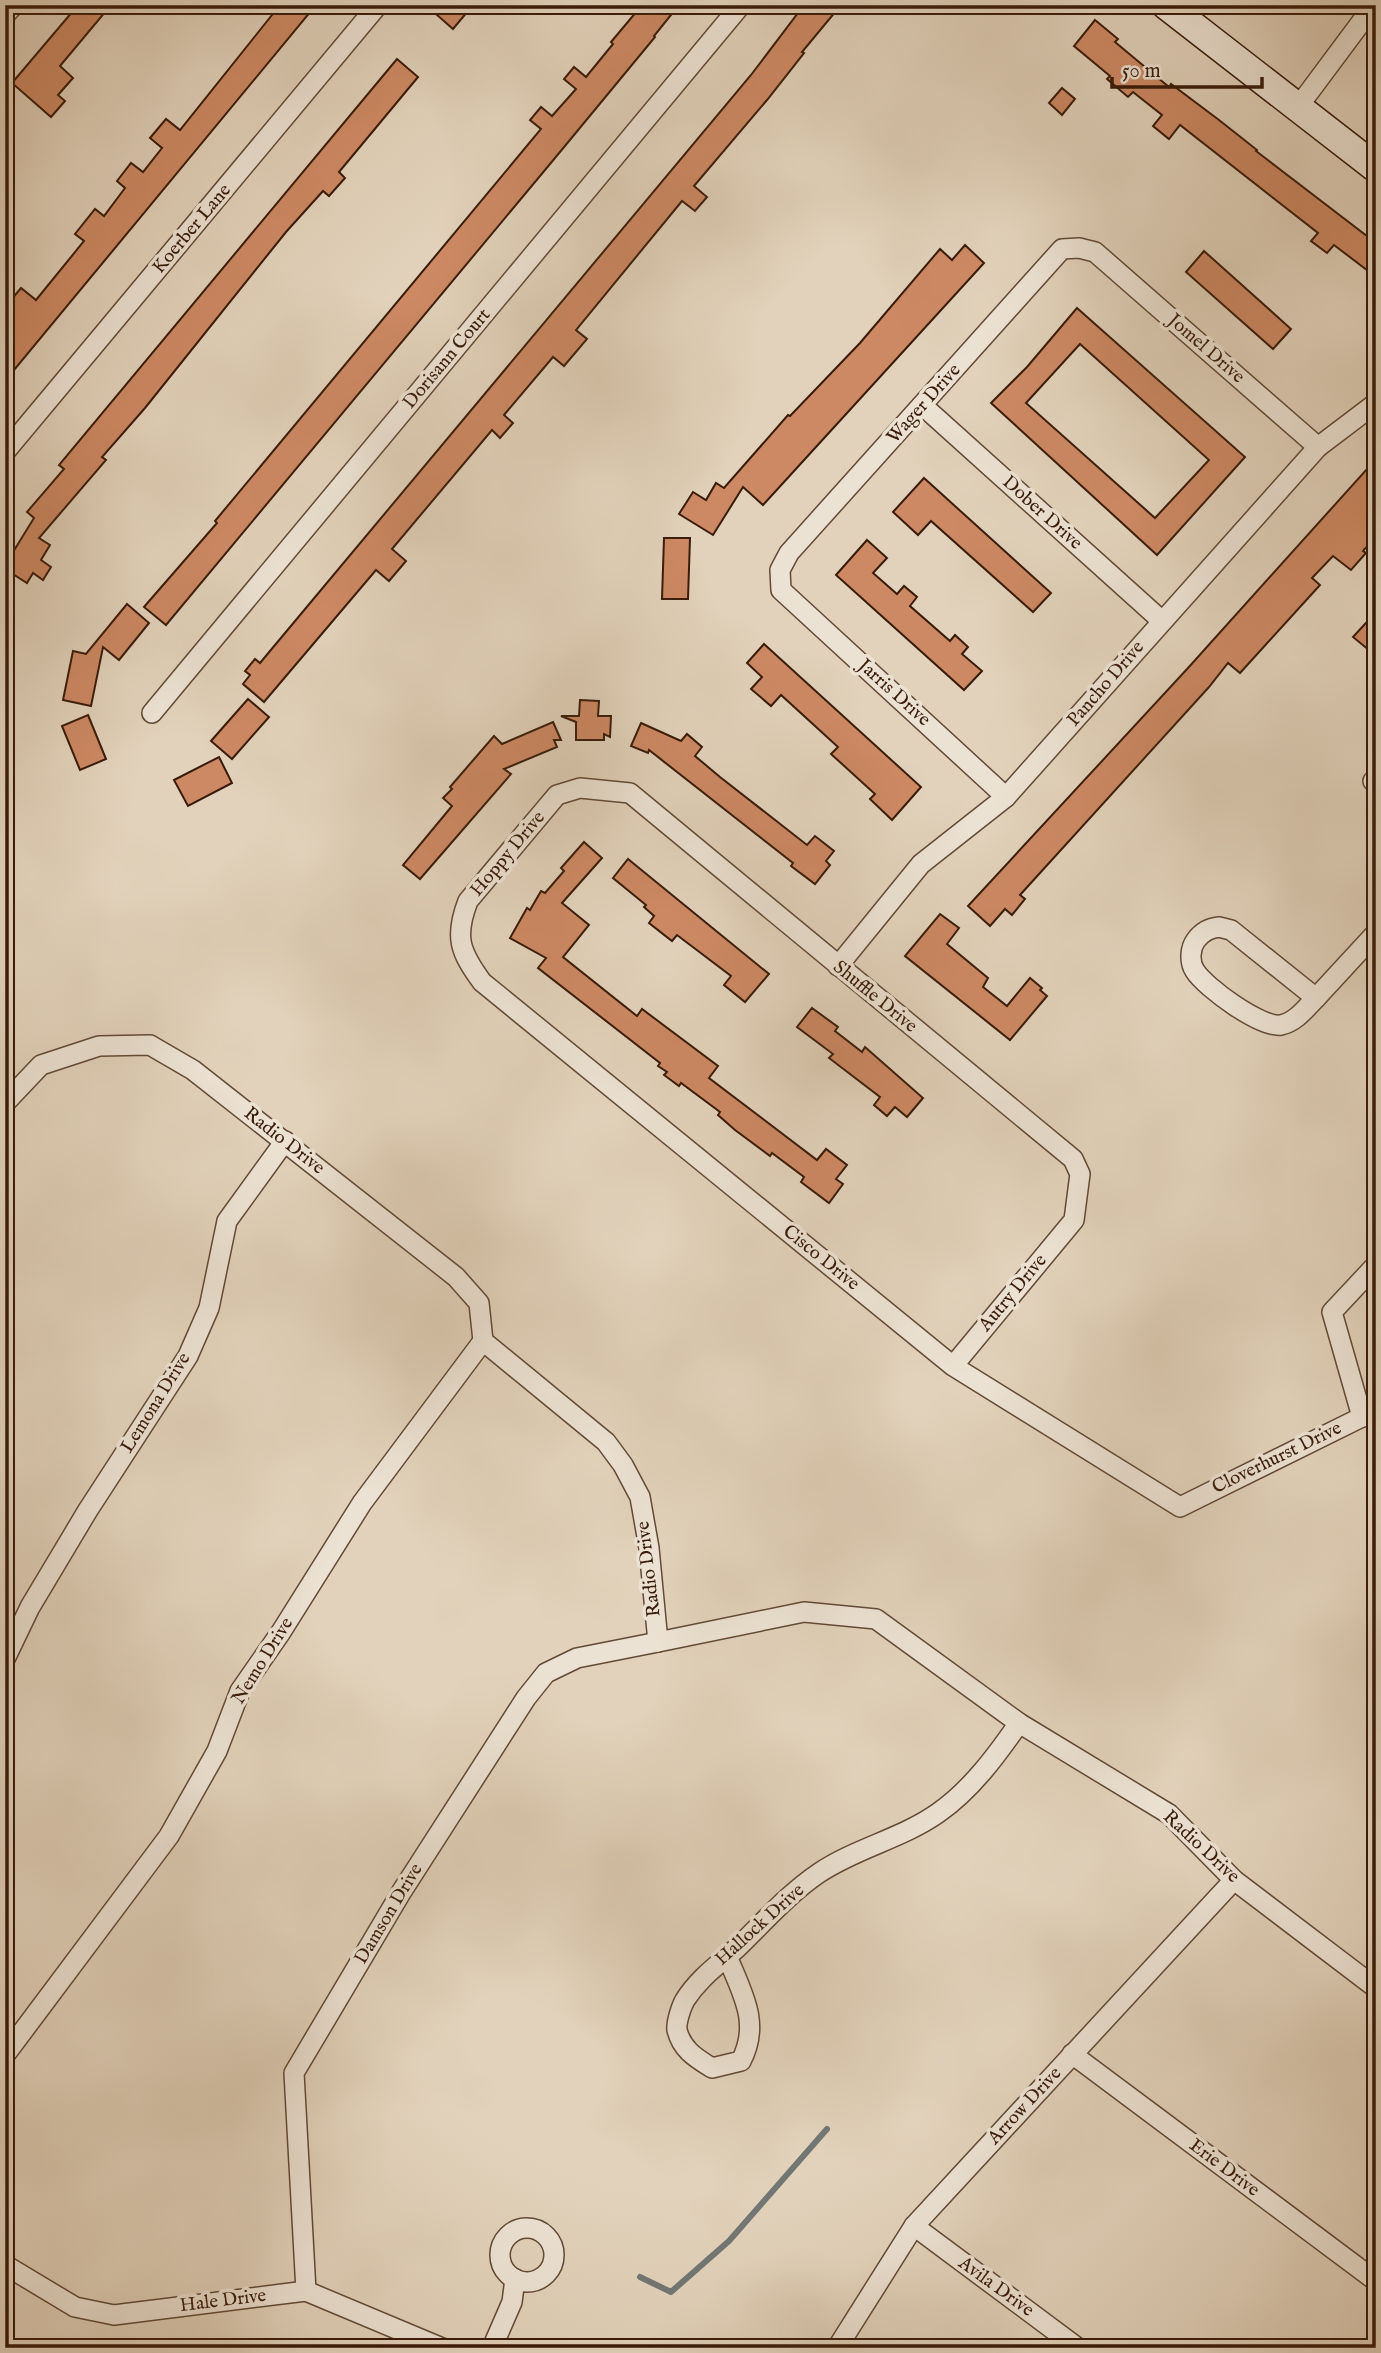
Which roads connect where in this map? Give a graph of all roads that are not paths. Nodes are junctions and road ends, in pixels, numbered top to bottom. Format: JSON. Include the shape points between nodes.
{"nodes":[{"id":1,"x":13,"y":5,"type":"edge"},
{"id":2,"x":378,"y":5,"type":"edge"},
{"id":3,"x":741,"y":5,"type":"edge"},
{"id":4,"x":1166,"y":5,"type":"edge"},
{"id":5,"x":1374,"y":5,"type":"edge"},
{"id":6,"x":5,"y":15,"type":"edge"},
{"id":7,"x":1298,"y":107,"type":"junction"},
{"id":8,"x":1376,"y":168,"type":"edge"},
{"id":9,"x":1095,"y":252,"type":"joint"},
{"id":10,"x":1376,"y":403,"type":"edge"},
{"id":11,"x":922,"y":405,"type":"junction"},
{"id":12,"x":1318,"y":447,"type":"junction"},
{"id":13,"x":5,"y":452,"type":"edge"},
{"id":14,"x":781,"y":590,"type":"joint"},
{"id":15,"x":1162,"y":621,"type":"junction"},
{"id":16,"x":152,"y":713,"type":"dead end"},
{"id":17,"x":630,"y":793,"type":"joint"},
{"id":18,"x":1006,"y":797,"type":"junction"},
{"id":19,"x":1376,"y":933,"type":"edge"},
{"id":20,"x":838,"y":966,"type":"junction"},
{"id":21,"x":482,"y":982,"type":"joint"},
{"id":22,"x":1316,"y":998,"type":"junction"},
{"id":23,"x":5,"y":1103,"type":"edge"},
{"id":24,"x":285,"y":1141,"type":"junction"},
{"id":25,"x":1074,"y":1220,"type":"joint"},
{"id":26,"x":1376,"y":1265,"type":"edge"},
{"id":27,"x":483,"y":1340,"type":"junction"},
{"id":28,"x":953,"y":1366,"type":"junction"},
{"id":29,"x":1369,"y":1416,"type":"edge"},
{"id":30,"x":1180,"y":1507,"type":"joint"},
{"id":31,"x":657,"y":1642,"type":"junction"},
{"id":32,"x":5,"y":1659,"type":"edge"},
{"id":33,"x":1019,"y":1723,"type":"junction"},
{"id":34,"x":1234,"y":1880,"type":"junction"},
{"id":35,"x":727,"y":1956,"type":"dead end"},
{"id":36,"x":1376,"y":1988,"type":"edge"},
{"id":37,"x":1072,"y":2054,"type":"junction"},
{"id":38,"x":5,"y":2055,"type":"edge"},
{"id":39,"x":914,"y":2226,"type":"junction"},
{"id":40,"x":5,"y":2265,"type":"edge"},
{"id":41,"x":515,"y":2279,"type":"dead end"},
{"id":42,"x":1376,"y":2281,"type":"edge"},
{"id":43,"x":306,"y":2291,"type":"junction"},
{"id":44,"x":442,"y":2348,"type":"edge"},
{"id":45,"x":492,"y":2348,"type":"edge"},
{"id":46,"x":837,"y":2348,"type":"edge"},
{"id":47,"x":1078,"y":2348,"type":"edge"}],
"edges":[{"from":1,"to":6,"type":"street"},
{"from":2,"to":13,"type":"street","name":"Koerber Lane"},
{"from":3,"to":16,"type":"street","name":"Dorisann Court"},
{"from":4,"to":7,"type":"main road"},
{"from":5,"to":7,"type":"street"},
{"from":7,"to":8,"type":"main road"},
{"from":9,"to":11,"type":"street","name":"Wager Drive","via":[[1062,249]]},
{"from":9,"to":12,"type":"street","name":"Jomel Drive"},
{"from":10,"to":12,"type":"street","name":"Pancho Drive"},
{"from":11,"to":14,"type":"street","name":"Wager Drive","via":[[789,553],[780,570]]},
{"from":11,"to":15,"type":"street","name":"Dober Drive"},
{"from":12,"to":15,"type":"street","name":"Pancho Drive"},
{"from":14,"to":18,"type":"street","name":"Jarris Drive"},
{"from":15,"to":18,"type":"street","name":"Pancho Drive"},
{"from":17,"to":20,"type":"street","name":"Shuffle Drive"},
{"from":17,"to":21,"type":"street","name":"Hoppy Drive","via":[[580,788],[557,795],[468,901],[460,937],[465,959]]},
{"from":18,"to":20,"type":"street","name":"Pancho Drive","via":[[921,864]]},
{"from":19,"to":22,"type":"street"},
{"from":20,"to":25,"type":"street","name":"Shuffle Drive","via":[[1073,1159],[1080,1174]]},
{"from":21,"to":28,"type":"street","name":"Cisco Drive"},
{"from":22,"to":22,"type":"street","via":[[1284,1024],[1258,1020],[1194,970],[1192,945],[1210,928],[1231,930]]},
{"from":23,"to":24,"type":"street","name":"Radio Drive","via":[[41,1065],[99,1046],[150,1045],[193,1070]]},
{"from":24,"to":27,"type":"street","name":"Radio Drive","via":[[456,1277],[479,1303]]},
{"from":24,"to":32,"type":"street","name":"Lemona Drive","via":[[227,1221],[209,1308],[188,1356],[30,1606]]},
{"from":25,"to":28,"type":"street","name":"Autry Drive"},
{"from":26,"to":29,"type":"street","via":[[1332,1312]]},
{"from":27,"to":31,"type":"street","name":"Radio Drive","via":[[606,1442],[623,1465],[640,1497]]},
{"from":27,"to":38,"type":"street","name":"Nemo Drive","via":[[362,1503],[240,1691],[217,1751],[169,1836]]},
{"from":28,"to":30,"type":"street","name":"Cisco Drive"},
{"from":29,"to":30,"type":"street","name":"Cloverhurst Drive"},
{"from":31,"to":33,"type":"street","name":"Radio Drive","via":[[803,1612],[876,1619]]},
{"from":31,"to":43,"type":"street","name":"Damson Drive","via":[[577,1658],[546,1673],[402,1891],[293,2073]]},
{"from":33,"to":34,"type":"street","name":"Radio Drive","via":[[1169,1814]]},
{"from":33,"to":35,"type":"street","name":"Hallock Drive","via":[[982,1773],[940,1812],[821,1872],[706,1973],[683,2003],[676,2029],[688,2053],[712,2068],[741,2061],[750,2045],[750,2014]]},
{"from":34,"to":36,"type":"street","name":"Radio Drive"},
{"from":34,"to":37,"type":"street","name":"Arrow Drive"},
{"from":37,"to":39,"type":"street","name":"Arrow Drive"},
{"from":37,"to":42,"type":"street","name":"Erie Drive"},
{"from":39,"to":46,"type":"street","name":"Arrow Drive"},
{"from":39,"to":47,"type":"street","name":"Avila Drive"},
{"from":40,"to":43,"type":"street","name":"Hale Drive","via":[[75,2308],[114,2315]]},
{"from":41,"to":45,"type":"street","via":[[512,2302]]},
{"from":43,"to":44,"type":"street","name":"Hale Drive"}]}
